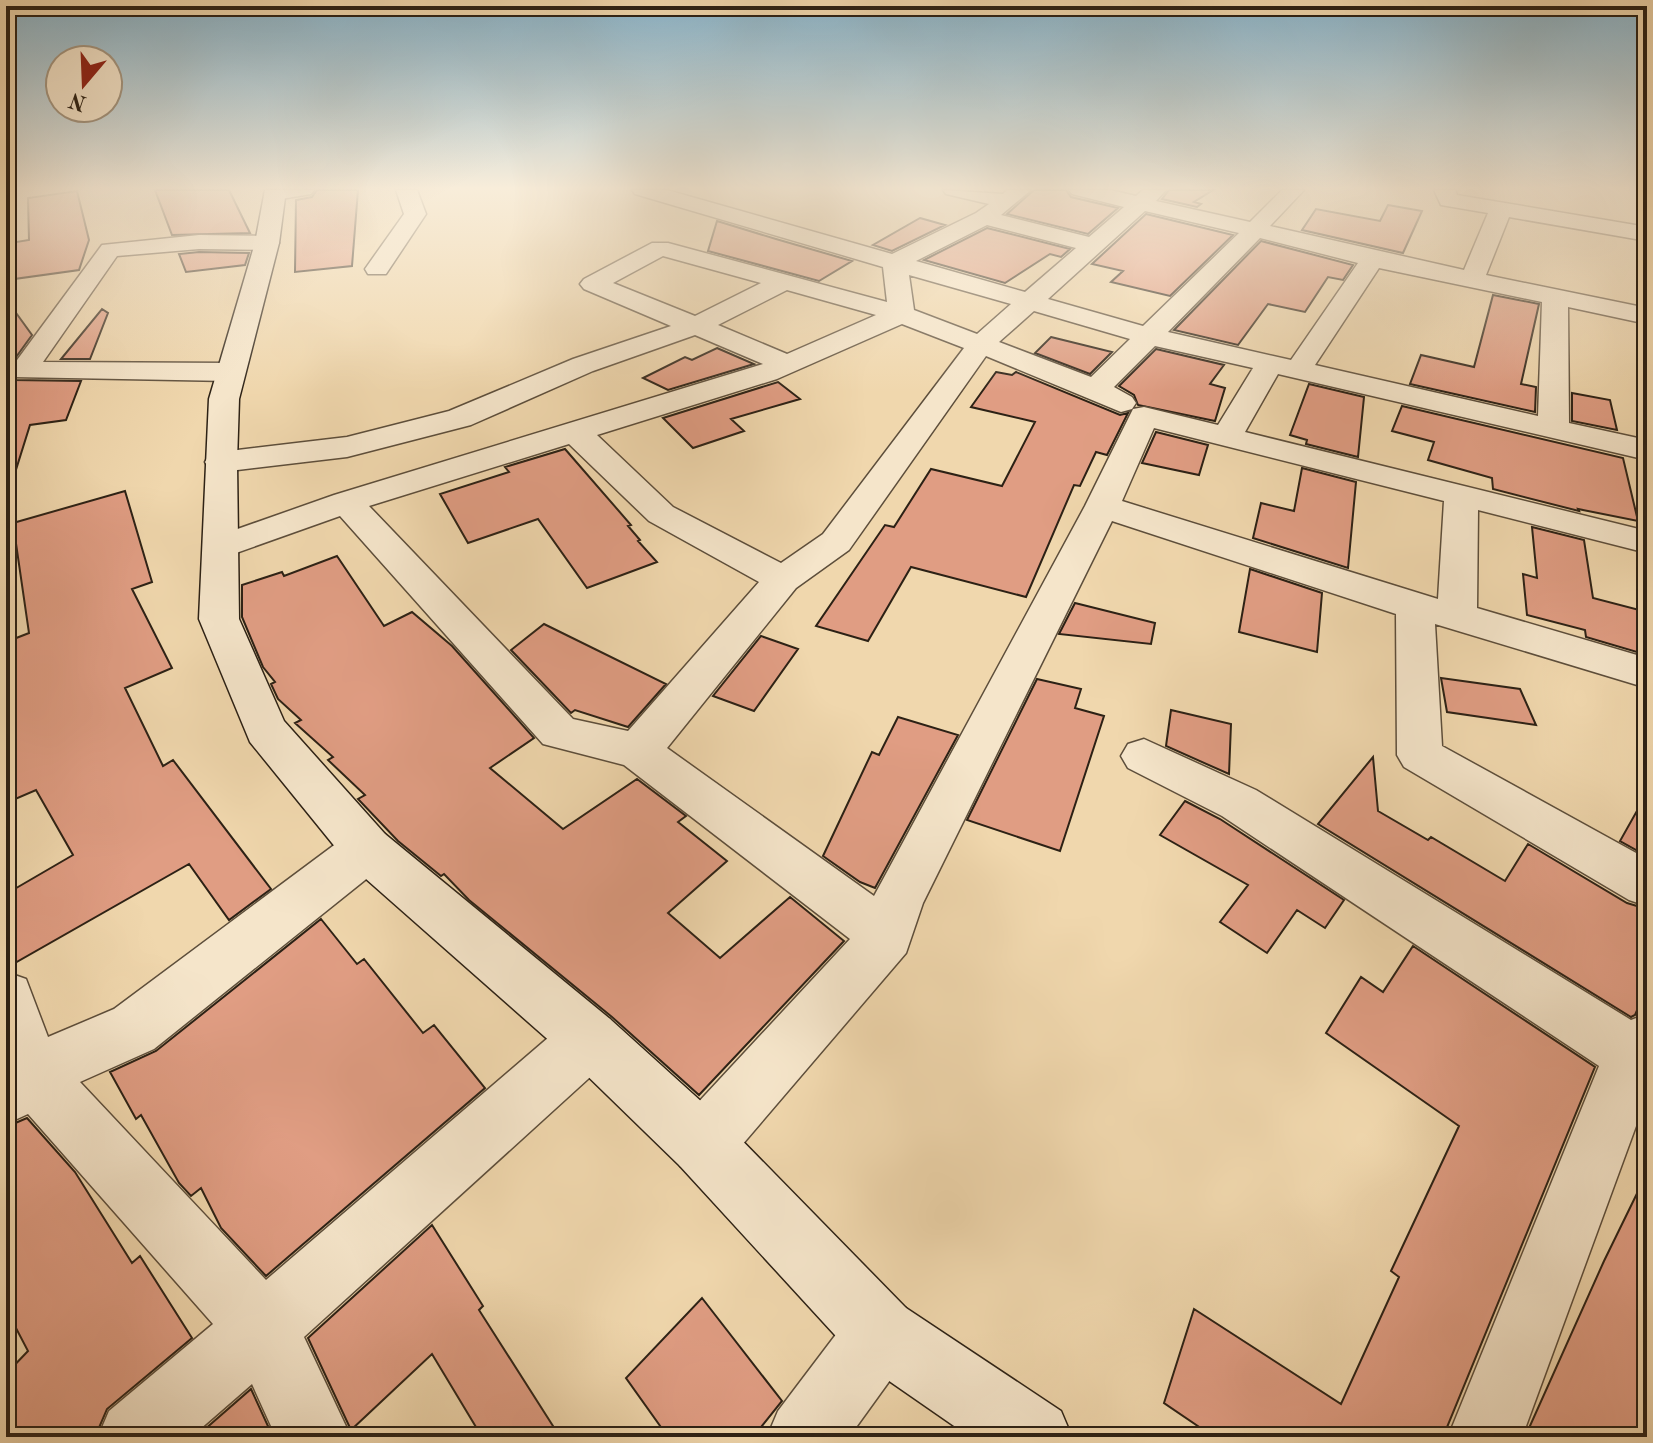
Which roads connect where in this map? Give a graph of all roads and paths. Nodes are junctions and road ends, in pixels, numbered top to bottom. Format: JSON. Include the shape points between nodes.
{"nodes":[{"id":1,"x":105,"y":257,"type":"edge"},
{"id":2,"x":263,"y":257,"type":"edge"},
{"id":3,"x":385,"y":257,"type":"edge"},
{"id":4,"x":643,"y":257,"type":"edge"},
{"id":5,"x":694,"y":257,"type":"edge"},
{"id":6,"x":879,"y":257,"type":"edge"},
{"id":7,"x":904,"y":257,"type":"edge"},
{"id":8,"x":1080,"y":257,"type":"edge"},
{"id":9,"x":1229,"y":257,"type":"edge"},
{"id":10,"x":1366,"y":257,"type":"edge"},
{"id":11,"x":1481,"y":257,"type":"edge"},
{"id":12,"x":1373,"y":259,"type":"junction"},
{"id":13,"x":895,"y":262,"type":"junction"},
{"id":14,"x":377,"y":269,"type":"dead end"},
{"id":15,"x":1472,"y":280,"type":"junction"},
{"id":16,"x":784,"y":282,"type":"junction"},
{"id":17,"x":1555,"y":298,"type":"junction"},
{"id":18,"x":1030,"y":301,"type":"junction"},
{"id":19,"x":901,"y":314,"type":"junction"},
{"id":20,"x":1647,"y":316,"type":"edge"},
{"id":21,"x":696,"y":326,"type":"junction"},
{"id":22,"x":1149,"y":336,"type":"junction"},
{"id":23,"x":980,"y":345,"type":"junction"},
{"id":24,"x":788,"y":364,"type":"junction"},
{"id":25,"x":1284,"y":367,"type":"junction"},
{"id":26,"x":230,"y":372,"type":"junction"},
{"id":27,"x":1096,"y":389,"type":"junction"},
{"id":28,"x":1144,"y":416,"type":"junction"},
{"id":29,"x":1553,"y":429,"type":"junction"},
{"id":30,"x":575,"y":432,"type":"junction"},
{"id":31,"x":1226,"y":437,"type":"junction"},
{"id":32,"x":1647,"y":450,"type":"edge"},
{"id":33,"x":221,"y":462,"type":"junction"},
{"id":34,"x":1461,"y":496,"type":"junction"},
{"id":35,"x":346,"y":502,"type":"junction"},
{"id":36,"x":1102,"y":506,"type":"junction"},
{"id":37,"x":1647,"y":542,"type":"edge"},
{"id":38,"x":222,"y":547,"type":"junction"},
{"id":39,"x":783,"y":579,"type":"junction"},
{"id":40,"x":1436,"y":612,"type":"junction"},
{"id":41,"x":1647,"y":673,"type":"edge"},
{"id":42,"x":638,"y":751,"type":"junction"},
{"id":43,"x":1144,"y":756,"type":"dead end"},
{"id":44,"x":367,"y":849,"type":"junction"},
{"id":45,"x":1647,"y":884,"type":"edge"},
{"id":46,"x":887,"y":936,"type":"junction"},
{"id":47,"x":6,"y":998,"type":"edge"},
{"id":48,"x":590,"y":1039,"type":"junction"},
{"id":49,"x":1642,"y":1053,"type":"edge"},
{"id":50,"x":19,"y":1084,"type":"edge"},
{"id":51,"x":702,"y":1144,"type":"junction"},
{"id":52,"x":263,"y":1328,"type":"junction"},
{"id":53,"x":881,"y":1333,"type":"junction"},
{"id":54,"x":135,"y":1437,"type":"edge"},
{"id":55,"x":314,"y":1437,"type":"edge"},
{"id":56,"x":804,"y":1437,"type":"edge"},
{"id":57,"x":1035,"y":1437,"type":"edge"},
{"id":58,"x":1485,"y":1437,"type":"edge"}],
"edges":[{"from":1,"to":26,"type":"street","via":[[23,371]]},
{"from":2,"to":26,"type":"street"},
{"from":3,"to":14,"type":"street"},
{"from":4,"to":21,"type":"street","via":[[593,284]]},
{"from":5,"to":16,"type":"street"},
{"from":6,"to":13,"type":"street"},
{"from":7,"to":13,"type":"street"},
{"from":8,"to":18,"type":"street"},
{"from":9,"to":22,"type":"street"},
{"from":10,"to":12,"type":"street"},
{"from":11,"to":15,"type":"street"},
{"from":12,"to":15,"type":"street"},
{"from":12,"to":25,"type":"street"},
{"from":13,"to":18,"type":"street"},
{"from":13,"to":19,"type":"street"},
{"from":15,"to":17,"type":"street"},
{"from":16,"to":19,"type":"street"},
{"from":16,"to":21,"type":"street"},
{"from":17,"to":20,"type":"street"},
{"from":17,"to":29,"type":"street"},
{"from":18,"to":22,"type":"street"},
{"from":18,"to":23,"type":"street"},
{"from":19,"to":23,"type":"street"},
{"from":19,"to":24,"type":"street"},
{"from":21,"to":24,"type":"street"},
{"from":21,"to":33,"type":"street","via":[[583,365],[460,418],[347,447]]},
{"from":22,"to":25,"type":"street"},
{"from":22,"to":27,"type":"street"},
{"from":23,"to":27,"type":"street"},
{"from":23,"to":39,"type":"street","via":[[836,542]]},
{"from":24,"to":30,"type":"street"},
{"from":25,"to":29,"type":"street"},
{"from":25,"to":31,"type":"street"},
{"from":26,"to":33,"type":"street"},
{"from":27,"to":28,"type":"street"},
{"from":28,"to":31,"type":"street"},
{"from":28,"to":36,"type":"street"},
{"from":29,"to":32,"type":"street"},
{"from":30,"to":35,"type":"street"},
{"from":30,"to":39,"type":"street","via":[[661,514]]},
{"from":31,"to":34,"type":"street"},
{"from":33,"to":38,"type":"street"},
{"from":34,"to":37,"type":"street"},
{"from":34,"to":40,"type":"street"},
{"from":35,"to":38,"type":"street"},
{"from":35,"to":42,"type":"street","via":[[559,732]]},
{"from":36,"to":40,"type":"street"},
{"from":36,"to":46,"type":"street","via":[[898,901]]},
{"from":38,"to":44,"type":"street","via":[[219,619],[266,730]]},
{"from":39,"to":42,"type":"street"},
{"from":40,"to":41,"type":"street"},
{"from":40,"to":45,"type":"street","via":[[1420,755]]},
{"from":42,"to":46,"type":"street"},
{"from":43,"to":49,"type":"street","via":[[1239,803]]},
{"from":44,"to":48,"type":"street"},
{"from":44,"to":50,"type":"street","via":[[134,1029]]},
{"from":46,"to":51,"type":"street"},
{"from":47,"to":50,"type":"street"},
{"from":48,"to":51,"type":"street"},
{"from":48,"to":52,"type":"street"},
{"from":49,"to":58,"type":"street"},
{"from":50,"to":52,"type":"street"},
{"from":51,"to":53,"type":"street"},
{"from":52,"to":54,"type":"street"},
{"from":52,"to":55,"type":"street"},
{"from":53,"to":56,"type":"street"},
{"from":53,"to":57,"type":"street"}]}
